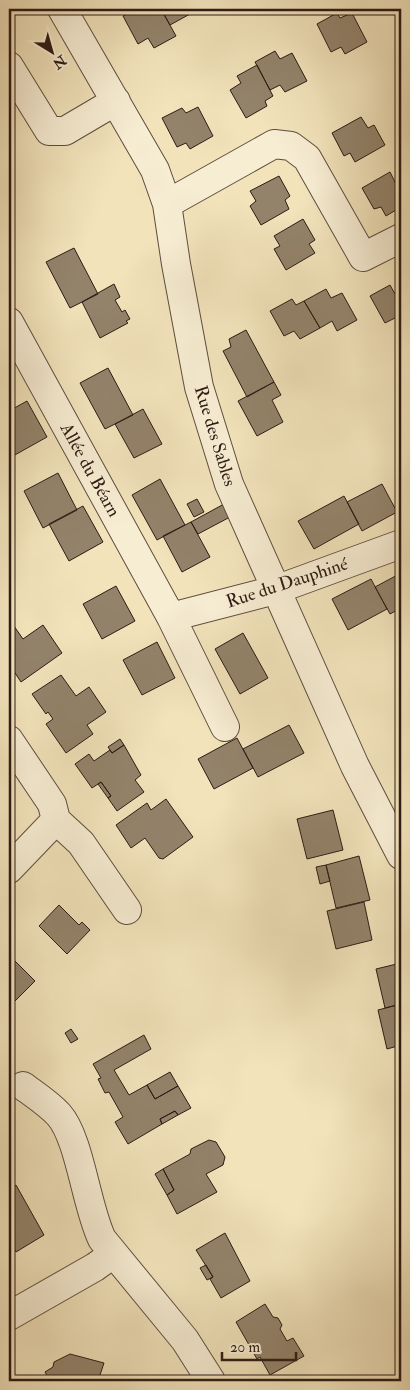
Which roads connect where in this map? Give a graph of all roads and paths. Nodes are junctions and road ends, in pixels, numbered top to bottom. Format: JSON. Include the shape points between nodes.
{"nodes":[{"id":1,"x":62,"y":9,"type":"edge"},
{"id":2,"x":9,"y":66,"type":"edge"},
{"id":3,"x":116,"y":100,"type":"junction"},
{"id":4,"x":168,"y":204,"type":"junction"},
{"id":5,"x":401,"y":238,"type":"edge"},
{"id":6,"x":9,"y":322,"type":"edge"},
{"id":7,"x":401,"y":544,"type":"edge"},
{"id":8,"x":275,"y":590,"type":"junction"},
{"id":9,"x":171,"y":617,"type":"junction"},
{"id":10,"x":225,"y":727,"type":"dead end"},
{"id":11,"x":9,"y":740,"type":"edge"},
{"id":12,"x":56,"y":820,"type":"junction"},
{"id":13,"x":401,"y":855,"type":"edge"},
{"id":14,"x":9,"y":869,"type":"edge"},
{"id":15,"x":127,"y":910,"type":"dead end"},
{"id":16,"x":23,"y":1086,"type":"dead end"},
{"id":17,"x":113,"y":1254,"type":"junction"},
{"id":18,"x":9,"y":1316,"type":"edge"},
{"id":19,"x":211,"y":1381,"type":"edge"}],
"edges":[{"from":1,"to":3,"type":"street","name":"Rue des Sables"},
{"from":2,"to":3,"type":"street","via":[[49,130],[65,131]]},
{"from":3,"to":4,"type":"street","name":"Rue des Sables","via":[[155,170]]},
{"from":4,"to":5,"type":"street","via":[[274,144],[291,146],[307,158],[363,257]]},
{"from":4,"to":8,"type":"street","name":"Rue des Sables","via":[[199,387],[229,484]]},
{"from":6,"to":9,"type":"street","name":"Allée du Béarn"},
{"from":7,"to":8,"type":"street","name":"Rue du Dauphiné"},
{"from":8,"to":9,"type":"street","name":"Rue du Dauphiné"},
{"from":8,"to":13,"type":"street","name":"Rue des Sables","via":[[363,783]]},
{"from":9,"to":10,"type":"street","name":"Allée du Béarn"},
{"from":11,"to":12,"type":"street","via":[[52,804]]},
{"from":12,"to":14,"type":"street"},
{"from":12,"to":15,"type":"street","via":[[81,843]]},
{"from":16,"to":17,"type":"street","via":[[59,1116],[70,1133],[94,1222]]},
{"from":17,"to":18,"type":"street"},
{"from":17,"to":19,"type":"street","via":[[185,1340]]}]}
